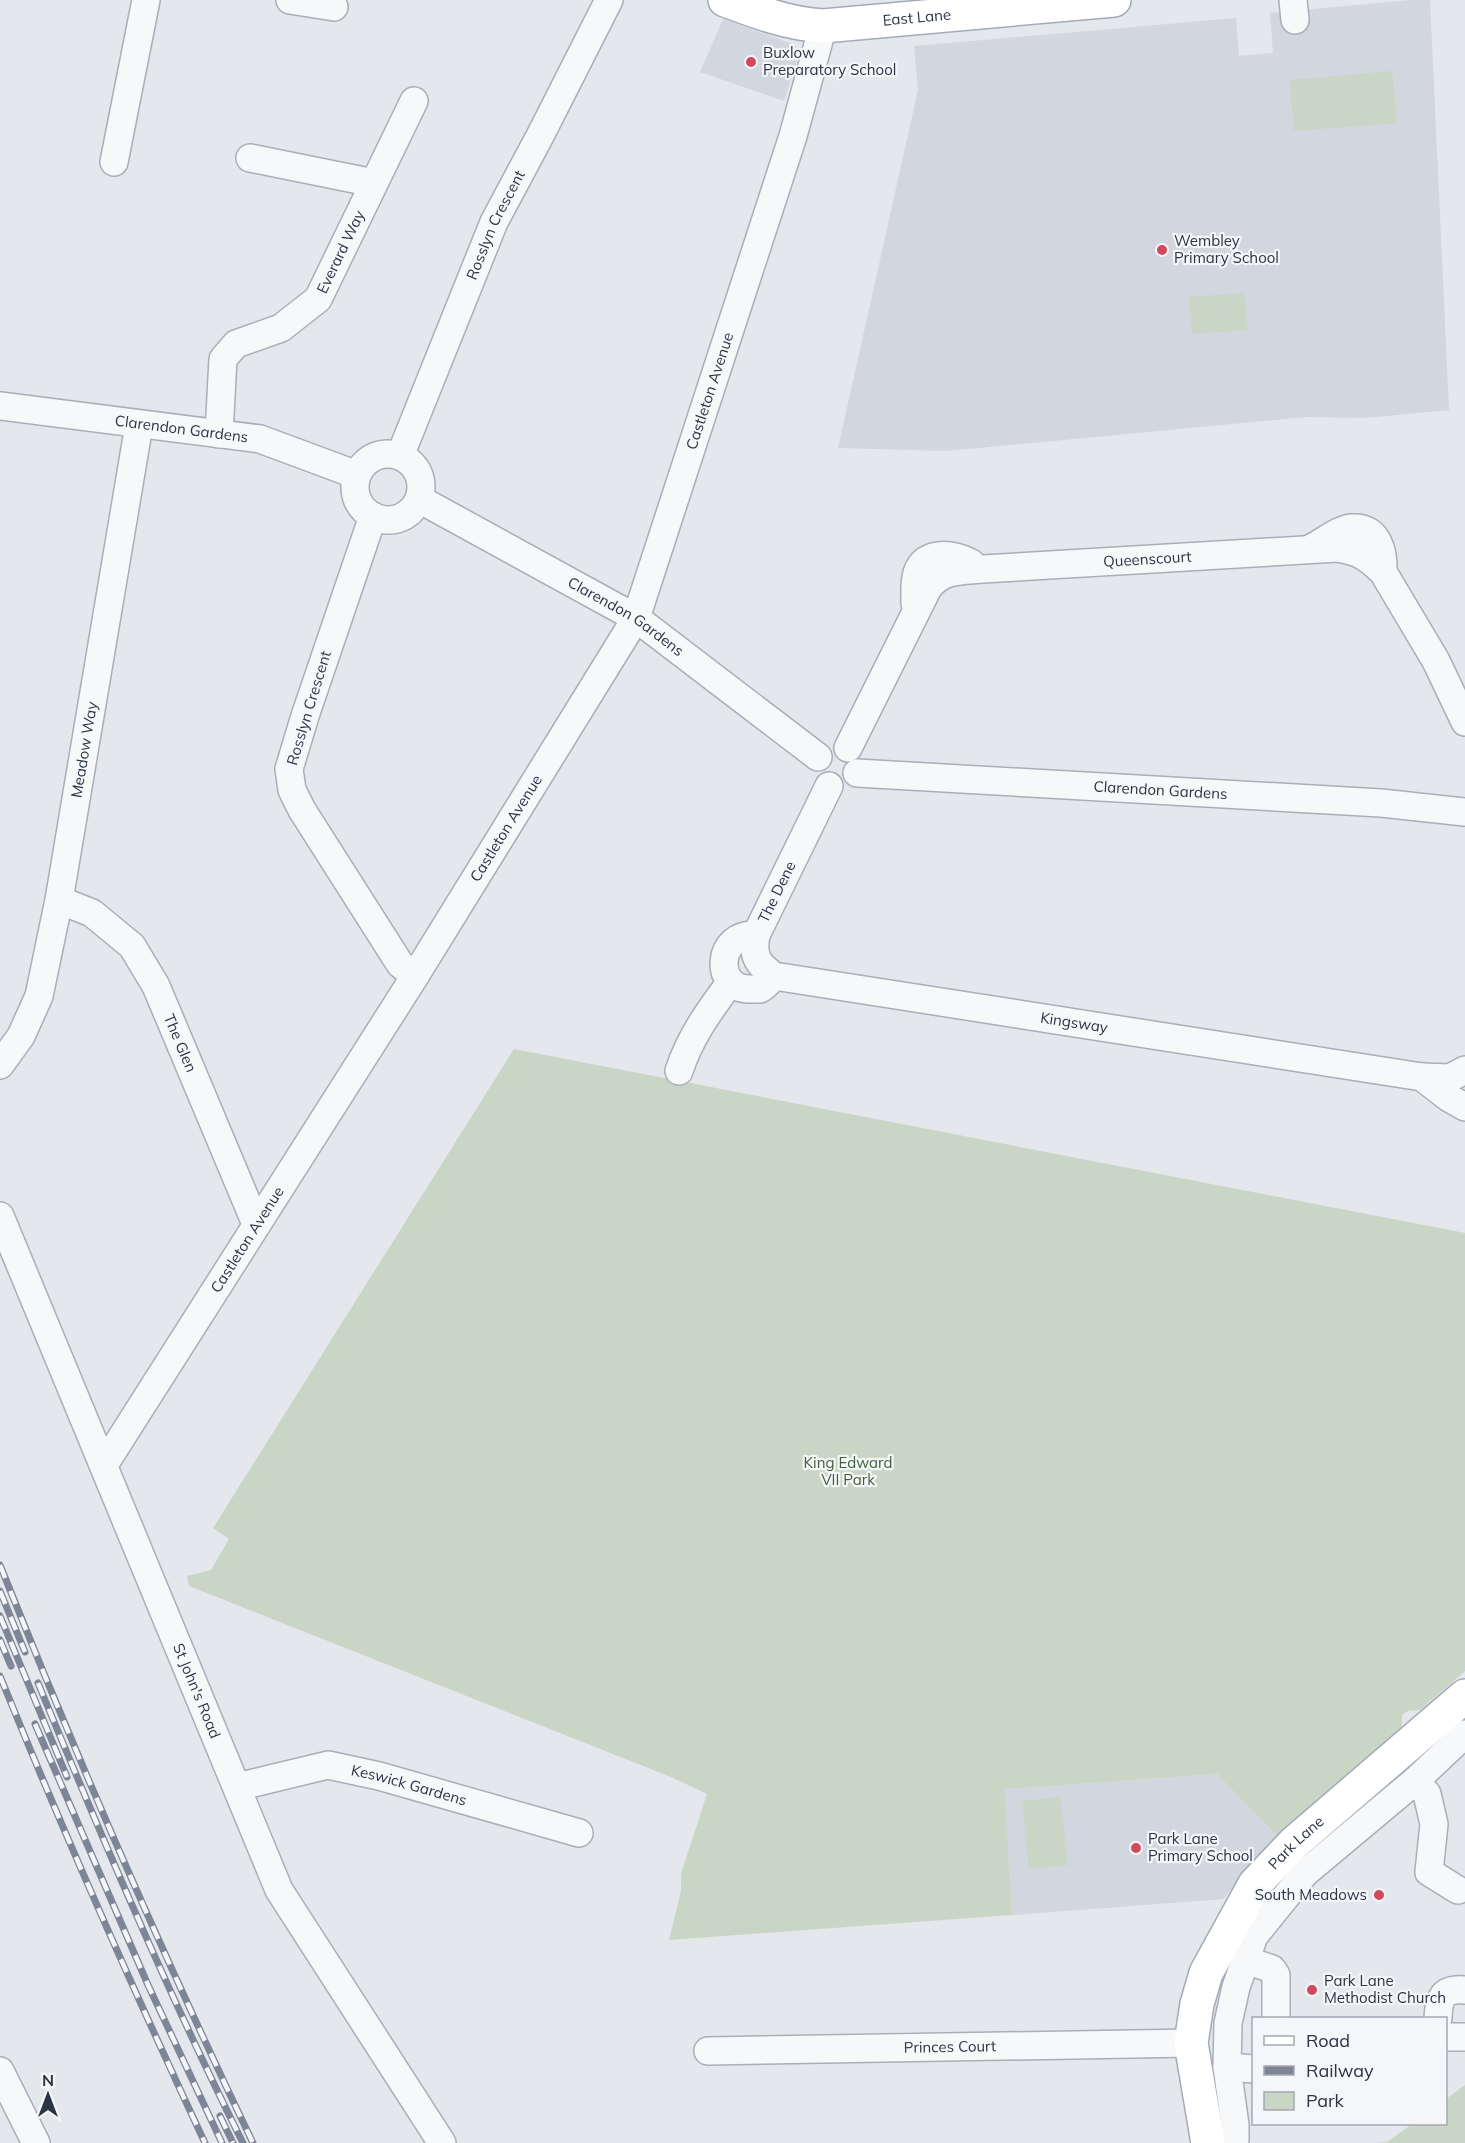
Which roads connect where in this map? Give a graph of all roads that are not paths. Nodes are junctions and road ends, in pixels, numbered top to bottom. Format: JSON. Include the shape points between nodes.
{"nodes":[{"id":1,"x":146,"y":0,"type":"edge"},
{"id":2,"x":290,"y":0,"type":"edge"},
{"id":3,"x":609,"y":0,"type":"edge"},
{"id":4,"x":725,"y":0,"type":"edge"},
{"id":5,"x":1114,"y":0,"type":"edge"},
{"id":6,"x":334,"y":7,"type":"dead end"},
{"id":7,"x":824,"y":26,"type":"junction"},
{"id":8,"x":414,"y":101,"type":"dead end"},
{"id":9,"x":250,"y":159,"type":"dead end"},
{"id":10,"x":114,"y":162,"type":"dead end"},
{"id":11,"x":375,"y":183,"type":"junction"},
{"id":12,"x":0,"y":406,"type":"edge"},
{"id":13,"x":139,"y":425,"type":"junction"},
{"id":14,"x":219,"y":434,"type":"junction"},
{"id":15,"x":400,"y":456,"type":"junction"},
{"id":16,"x":357,"y":475,"type":"junction"},
{"id":17,"x":418,"y":499,"type":"junction"},
{"id":18,"x":373,"y":516,"type":"junction"},
{"id":19,"x":636,"y":618,"type":"junction"},
{"id":20,"x":1465,"y":722,"type":"edge"},
{"id":21,"x":848,"y":748,"type":"junction"},
{"id":22,"x":818,"y":757,"type":"junction"},
{"id":23,"x":857,"y":773,"type":"junction"},
{"id":24,"x":829,"y":786,"type":"junction"},
{"id":25,"x":1465,"y":812,"type":"edge"},
{"id":26,"x":59,"y":900,"type":"junction"},
{"id":27,"x":756,"y":935,"type":"junction"},
{"id":28,"x":415,"y":976,"type":"junction"},
{"id":29,"x":774,"y":976,"type":"junction"},
{"id":30,"x":730,"y":983,"type":"junction"},
{"id":31,"x":0,"y":1065,"type":"edge"},
{"id":32,"x":1465,"y":1070,"type":"edge"},
{"id":33,"x":679,"y":1071,"type":"dead end"},
{"id":34,"x":1422,"y":1077,"type":"junction"},
{"id":35,"x":1465,"y":1107,"type":"edge"},
{"id":36,"x":0,"y":1216,"type":"edge"},
{"id":37,"x":256,"y":1224,"type":"junction"},
{"id":38,"x":104,"y":1465,"type":"junction"},
{"id":39,"x":1465,"y":1696,"type":"edge"},
{"id":40,"x":1456,"y":1733,"type":"edge"},
{"id":41,"x":1415,"y":1781,"type":"junction"},
{"id":42,"x":237,"y":1787,"type":"junction"},
{"id":43,"x":579,"y":1833,"type":"dead end"},
{"id":44,"x":1458,"y":1890,"type":"dead end"},
{"id":45,"x":1246,"y":1960,"type":"junction"},
{"id":46,"x":1465,"y":1990,"type":"edge"},
{"id":47,"x":1276,"y":2017,"type":"edge"},
{"id":48,"x":1438,"y":2017,"type":"edge"},
{"id":49,"x":1447,"y":2037,"type":"edge"},
{"id":50,"x":1465,"y":2037,"type":"edge"},
{"id":51,"x":1191,"y":2043,"type":"junction"},
{"id":52,"x":708,"y":2051,"type":"dead end"},
{"id":53,"x":1227,"y":2067,"type":"junction"},
{"id":54,"x":1252,"y":2069,"type":"edge"},
{"id":55,"x":0,"y":2071,"type":"edge"},
{"id":56,"x":36,"y":2143,"type":"edge"},
{"id":57,"x":442,"y":2143,"type":"edge"},
{"id":58,"x":1208,"y":2143,"type":"edge"},
{"id":59,"x":1225,"y":2143,"type":"edge"}],
"edges":[{"from":1,"to":10,"type":"street"},
{"from":2,"to":6,"type":"street"},
{"from":3,"to":15,"type":"street","name":"Rosslyn Crescent","via":[[494,222]]},
{"from":4,"to":7,"type":"main road","name":"East Lane","via":[[774,18]]},
{"from":5,"to":7,"type":"main road","name":"East Lane"},
{"from":7,"to":19,"type":"street","name":"Castleton Avenue","via":[[793,136]]},
{"from":8,"to":11,"type":"street","name":"Everard Way"},
{"from":9,"to":11,"type":"street"},
{"from":11,"to":14,"type":"street","name":"Everard Way","via":[[318,299],[281,328],[236,344],[223,359]]},
{"from":12,"to":13,"type":"street","name":"Clarendon Gardens"},
{"from":13,"to":14,"type":"street","name":"Clarendon Gardens"},
{"from":13,"to":26,"type":"street","name":"Meadow Way"},
{"from":14,"to":16,"type":"street","name":"Clarendon Gardens","via":[[260,439]]},
{"from":15,"to":16,"type":"street","via":[[382,454],[371,458]]},
{"from":15,"to":17,"type":"street","via":[[417,471]]},
{"from":16,"to":18,"type":"street","via":[[357,499]]},
{"from":17,"to":18,"type":"street","via":[[403,516]]},
{"from":17,"to":19,"type":"street","name":"Clarendon Gardens"},
{"from":18,"to":28,"type":"street","name":"Rosslyn Crescent","via":[[289,769],[292,790],[302,810],[400,964]]},
{"from":19,"to":22,"type":"street","name":"Clarendon Gardens"},
{"from":19,"to":28,"type":"street","name":"Castleton Avenue"},
{"from":20,"to":21,"type":"street","name":"Queenscourt","via":[[1436,661],[1383,572],[1379,541],[1368,530],[1351,528],[1310,549],[944,573],[928,588]]},
{"from":21,"to":22,"type":"street","via":[[829,747]]},
{"from":21,"to":23,"type":"street","via":[[857,759]]},
{"from":22,"to":24,"type":"street","via":[[818,776]]},
{"from":23,"to":24,"type":"street","via":[[846,786]]},
{"from":23,"to":25,"type":"street","name":"Clarendon Gardens","via":[[1381,803]]},
{"from":24,"to":27,"type":"street","name":"The Dene"},
{"from":26,"to":31,"type":"street","name":"Meadow Way","via":[[39,996],[21,1035]]},
{"from":26,"to":37,"type":"street","name":"The Glen","via":[[92,913],[132,946],[156,986]]},
{"from":27,"to":29,"type":"street","via":[[753,948],[760,966]]},
{"from":27,"to":30,"type":"street","name":"The Dene","via":[[745,934],[725,951],[724,967]]},
{"from":28,"to":37,"type":"street","name":"Castleton Avenue"},
{"from":29,"to":30,"type":"street","via":[[759,989],[742,990]]},
{"from":29,"to":34,"type":"street","name":"Kingsway"},
{"from":30,"to":33,"type":"street","via":[[696,1030]]},
{"from":32,"to":34,"type":"street","name":"Kingsway","via":[[1450,1078]]},
{"from":34,"to":35,"type":"street","name":"Kingsway"},
{"from":36,"to":38,"type":"street","name":"St John's Road"},
{"from":37,"to":38,"type":"street","name":"Castleton Avenue"},
{"from":38,"to":42,"type":"street","name":"St John's Road"},
{"from":39,"to":40,"type":"main road","name":"Park Lane"},
{"from":40,"to":41,"type":"street","name":"Park Lane"},
{"from":40,"to":51,"type":"main road","name":"Park Lane","via":[[1294,1843],[1255,1884],[1206,1972]]},
{"from":41,"to":44,"type":"street","via":[[1427,1794],[1434,1824],[1429,1872]]},
{"from":41,"to":45,"type":"street","name":"Park Lane","via":[[1305,1873],[1254,1936]]},
{"from":42,"to":43,"type":"street","name":"Keswick Gardens","via":[[328,1765]]},
{"from":42,"to":57,"type":"street","name":"St John's Road","via":[[279,1890]]},
{"from":45,"to":47,"type":"street","via":[[1272,1969],[1276,1975]]},
{"from":45,"to":53,"type":"street","name":"Park Lane","via":[[1227,2023]]},
{"from":46,"to":48,"type":"street","via":[[1455,1989],[1443,1995]]},
{"from":49,"to":50,"type":"street"},
{"from":51,"to":52,"type":"street","name":"Princes Court"},
{"from":51,"to":58,"type":"main road","name":"Park Lane"},
{"from":53,"to":54,"type":"street"},
{"from":53,"to":59,"type":"street","name":"Park Lane","via":[[1235,2140]]},
{"from":55,"to":56,"type":"street"}]}
